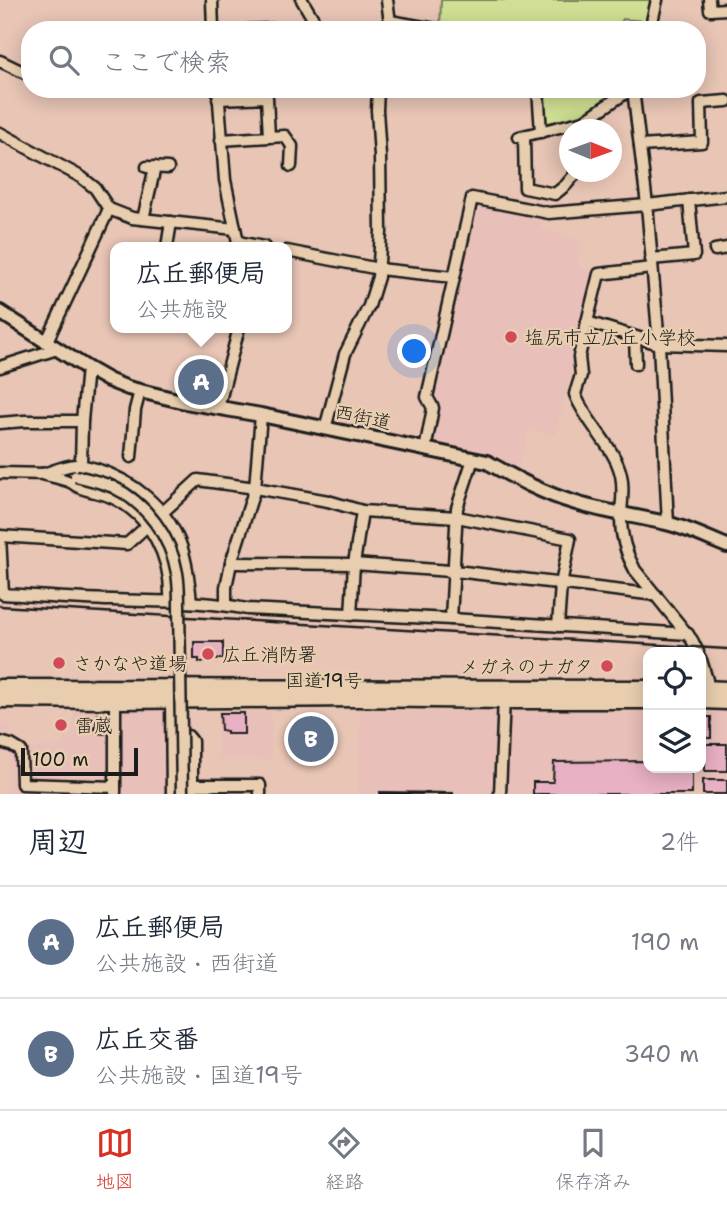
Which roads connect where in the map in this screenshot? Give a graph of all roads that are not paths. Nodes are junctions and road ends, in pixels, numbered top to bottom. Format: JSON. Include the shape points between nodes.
{"nodes":[{"id":1,"x":212,"y":0,"type":"edge"},
{"id":2,"x":302,"y":0,"type":"edge"},
{"id":3,"x":387,"y":0,"type":"edge"},
{"id":4,"x":657,"y":0,"type":"edge"},
{"id":5,"x":709,"y":0,"type":"edge"},
{"id":6,"x":727,"y":9,"type":"edge"},
{"id":7,"x":213,"y":21,"type":"edge"},
{"id":8,"x":314,"y":21,"type":"edge"},
{"id":9,"x":389,"y":21,"type":"edge"},
{"id":10,"x":652,"y":21,"type":"edge"},
{"id":11,"x":0,"y":61,"type":"edge"},
{"id":12,"x":21,"y":71,"type":"edge"},
{"id":13,"x":218,"y":98,"type":"edge"},
{"id":14,"x":267,"y":98,"type":"edge"},
{"id":15,"x":375,"y":98,"type":"edge"},
{"id":16,"x":539,"y":98,"type":"edge"},
{"id":17,"x":620,"y":98,"type":"edge"},
{"id":18,"x":633,"y":98,"type":"edge"},
{"id":19,"x":727,"y":101,"type":"edge"},
{"id":20,"x":592,"y":119,"type":"edge"},
{"id":21,"x":559,"y":129,"type":"edge"},
{"id":22,"x":541,"y":132,"type":"junction"},
{"id":23,"x":0,"y":133,"type":"edge"},
{"id":24,"x":269,"y":137,"type":"junction"},
{"id":25,"x":220,"y":140,"type":"junction"},
{"id":26,"x":640,"y":146,"type":"junction"},
{"id":27,"x":291,"y":166,"type":"dead end"},
{"id":28,"x":168,"y":167,"type":"dead end"},
{"id":29,"x":569,"y":182,"type":"edge"},
{"id":30,"x":727,"y":196,"type":"edge"},
{"id":31,"x":689,"y":200,"type":"junction"},
{"id":32,"x":647,"y":205,"type":"junction"},
{"id":33,"x":109,"y":209,"type":"junction"},
{"id":34,"x":143,"y":219,"type":"junction"},
{"id":35,"x":171,"y":222,"type":"junction"},
{"id":36,"x":234,"y":229,"type":"junction"},
{"id":37,"x":168,"y":242,"type":"edge"},
{"id":38,"x":237,"y":242,"type":"edge"},
{"id":39,"x":727,"y":248,"type":"edge"},
{"id":40,"x":715,"y":250,"type":"dead end"},
{"id":41,"x":292,"y":252,"type":"edge"},
{"id":42,"x":652,"y":264,"type":"junction"},
{"id":43,"x":379,"y":268,"type":"junction"},
{"id":44,"x":453,"y":277,"type":"junction"},
{"id":45,"x":0,"y":312,"type":"edge"},
{"id":46,"x":587,"y":322,"type":"junction"},
{"id":47,"x":238,"y":333,"type":"edge"},
{"id":48,"x":635,"y":337,"type":"junction"},
{"id":49,"x":659,"y":344,"type":"junction"},
{"id":50,"x":52,"y":345,"type":"junction"},
{"id":51,"x":727,"y":346,"type":"edge"},
{"id":52,"x":636,"y":363,"type":"dead end"},
{"id":53,"x":0,"y":367,"type":"edge"},
{"id":54,"x":86,"y":368,"type":"junction"},
{"id":55,"x":140,"y":391,"type":"junction"},
{"id":56,"x":218,"y":408,"type":"junction"},
{"id":57,"x":261,"y":415,"type":"junction"},
{"id":58,"x":82,"y":421,"type":"junction"},
{"id":59,"x":0,"y":423,"type":"edge"},
{"id":60,"x":325,"y":429,"type":"junction"},
{"id":61,"x":425,"y":450,"type":"junction"},
{"id":62,"x":131,"y":457,"type":"dead end"},
{"id":63,"x":473,"y":459,"type":"junction"},
{"id":64,"x":81,"y":466,"type":"junction"},
{"id":65,"x":0,"y":473,"type":"edge"},
{"id":66,"x":43,"y":474,"type":"junction"},
{"id":67,"x":255,"y":488,"type":"junction"},
{"id":68,"x":362,"y":511,"type":"junction"},
{"id":69,"x":162,"y":513,"type":"junction"},
{"id":70,"x":621,"y":515,"type":"junction"},
{"id":71,"x":457,"y":517,"type":"junction"},
{"id":72,"x":668,"y":524,"type":"junction"},
{"id":73,"x":147,"y":526,"type":"junction"},
{"id":74,"x":0,"y":536,"type":"edge"},
{"id":75,"x":727,"y":546,"type":"edge"},
{"id":76,"x":231,"y":563,"type":"junction"},
{"id":77,"x":354,"y":565,"type":"junction"},
{"id":78,"x":454,"y":571,"type":"junction"},
{"id":79,"x":561,"y":584,"type":"junction"},
{"id":80,"x":656,"y":595,"type":"junction"},
{"id":81,"x":170,"y":601,"type":"junction"},
{"id":82,"x":191,"y":602,"type":"junction"},
{"id":83,"x":226,"y":605,"type":"junction"},
{"id":84,"x":351,"y":615,"type":"junction"},
{"id":85,"x":451,"y":619,"type":"junction"},
{"id":86,"x":558,"y":626,"type":"junction"},
{"id":87,"x":688,"y":634,"type":"junction"},
{"id":88,"x":695,"y":647,"type":"edge"},
{"id":89,"x":0,"y":687,"type":"edge"},
{"id":90,"x":643,"y":688,"type":"edge"},
{"id":91,"x":727,"y":689,"type":"edge"},
{"id":92,"x":706,"y":692,"type":"edge"},
{"id":93,"x":171,"y":694,"type":"junction"},
{"id":94,"x":706,"y":694,"type":"edge"},
{"id":95,"x":504,"y":695,"type":"junction"},
{"id":96,"x":0,"y":699,"type":"edge"},
{"id":97,"x":115,"y":701,"type":"junction"},
{"id":98,"x":643,"y":701,"type":"edge"},
{"id":99,"x":727,"y":702,"type":"edge"},
{"id":100,"x":171,"y":736,"type":"junction"},
{"id":101,"x":0,"y":742,"type":"edge"},
{"id":102,"x":192,"y":789,"type":"edge"},
{"id":103,"x":115,"y":791,"type":"edge"},
{"id":104,"x":172,"y":794,"type":"edge"},
{"id":105,"x":182,"y":794,"type":"edge"},
{"id":106,"x":260,"y":794,"type":"edge"},
{"id":107,"x":500,"y":794,"type":"edge"}],
"edges":[{"from":1,"to":7,"type":"street"},
{"from":2,"to":8,"type":"street"},
{"from":3,"to":9,"type":"street"},
{"from":4,"to":10,"type":"street"},
{"from":5,"to":6,"type":"street","via":[[710,10]]},
{"from":11,"to":12,"type":"street"},
{"from":13,"to":25,"type":"street"},
{"from":14,"to":24,"type":"street"},
{"from":15,"to":43,"type":"street"},
{"from":16,"to":22,"type":"street"},
{"from":17,"to":20,"type":"street"},
{"from":18,"to":26,"type":"street"},
{"from":19,"to":26,"type":"street","via":[[701,103],[702,142]]},
{"from":21,"to":22,"type":"street"},
{"from":22,"to":29,"type":"street","via":[[522,137],[524,188],[555,194]]},
{"from":23,"to":33,"type":"street","via":[[81,177],[96,188]]},
{"from":24,"to":25,"type":"street"},
{"from":24,"to":27,"type":"street","via":[[285,136],[292,146]]},
{"from":25,"to":36,"type":"street"},
{"from":26,"to":32,"type":"street"},
{"from":28,"to":34,"type":"street","via":[[151,167]]},
{"from":30,"to":31,"type":"street"},
{"from":31,"to":32,"type":"street"},
{"from":31,"to":42,"type":"street","via":[[694,255]]},
{"from":32,"to":42,"type":"street"},
{"from":32,"to":44,"type":"street","via":[[549,212],[472,198]]},
{"from":33,"to":34,"type":"street"},
{"from":33,"to":50,"type":"street"},
{"from":34,"to":35,"type":"street"},
{"from":35,"to":36,"type":"street"},
{"from":35,"to":37,"type":"street"},
{"from":36,"to":38,"type":"street"},
{"from":39,"to":40,"type":"street"},
{"from":41,"to":43,"type":"street"},
{"from":42,"to":46,"type":"street","via":[[598,274]]},
{"from":42,"to":49,"type":"street"},
{"from":43,"to":44,"type":"street"},
{"from":43,"to":60,"type":"street","via":[[369,306],[345,354]]},
{"from":44,"to":61,"type":"street","via":[[427,397],[433,408]]},
{"from":45,"to":50,"type":"main road","name":"西街道"},
{"from":46,"to":48,"type":"street"},
{"from":46,"to":70,"type":"street","via":[[575,394],[621,473]]},
{"from":47,"to":56,"type":"street"},
{"from":48,"to":49,"type":"street"},
{"from":48,"to":52,"type":"street"},
{"from":49,"to":51,"type":"street"},
{"from":49,"to":72,"type":"street"},
{"from":50,"to":53,"type":"street"},
{"from":50,"to":54,"type":"main road","name":"西街道"},
{"from":54,"to":55,"type":"main road","name":"西街道"},
{"from":54,"to":58,"type":"street"},
{"from":55,"to":56,"type":"main road","name":"西街道"},
{"from":55,"to":62,"type":"street"},
{"from":56,"to":57,"type":"main road","name":"西街道"},
{"from":57,"to":60,"type":"main road","name":"西街道"},
{"from":57,"to":67,"type":"street"},
{"from":58,"to":59,"type":"street"},
{"from":58,"to":64,"type":"street"},
{"from":60,"to":61,"type":"main road","name":"西街道"},
{"from":61,"to":63,"type":"main road","name":"西街道"},
{"from":63,"to":70,"type":"main road","name":"西街道","via":[[572,503]]},
{"from":63,"to":71,"type":"street"},
{"from":64,"to":66,"type":"street"},
{"from":64,"to":69,"type":"street","via":[[125,481]]},
{"from":65,"to":66,"type":"street"},
{"from":66,"to":73,"type":"street","via":[[112,497]]},
{"from":66,"to":105,"type":"street","bridge":true,"via":[[76,476],[113,488],[131,498],[165,538],[178,585]]},
{"from":67,"to":68,"type":"street"},
{"from":67,"to":69,"type":"street","via":[[198,480]]},
{"from":67,"to":76,"type":"street"},
{"from":68,"to":71,"type":"street"},
{"from":68,"to":77,"type":"street"},
{"from":69,"to":82,"type":"street","via":[[179,540]]},
{"from":70,"to":72,"type":"main road","name":"西街道"},
{"from":70,"to":80,"type":"street","via":[[628,557]]},
{"from":71,"to":78,"type":"street"},
{"from":71,"to":79,"type":"street","via":[[570,539]]},
{"from":72,"to":75,"type":"main road","name":"西街道"},
{"from":73,"to":74,"type":"street","via":[[127,544]]},
{"from":73,"to":81,"type":"street","via":[[168,569]]},
{"from":74,"to":81,"type":"street","via":[[3,594]]},
{"from":76,"to":77,"type":"street"},
{"from":76,"to":83,"type":"street"},
{"from":77,"to":78,"type":"street"},
{"from":77,"to":84,"type":"street"},
{"from":78,"to":79,"type":"street"},
{"from":78,"to":85,"type":"street"},
{"from":79,"to":80,"type":"street"},
{"from":79,"to":86,"type":"street"},
{"from":80,"to":87,"type":"street"},
{"from":81,"to":82,"type":"street"},
{"from":82,"to":83,"type":"street"},
{"from":83,"to":84,"type":"street"},
{"from":84,"to":85,"type":"street"},
{"from":85,"to":86,"type":"street"},
{"from":86,"to":87,"type":"street"},
{"from":87,"to":88,"type":"street"},
{"from":89,"to":93,"type":"highway","name":"国道19号"},
{"from":90,"to":95,"type":"highway","name":"国道19号"},
{"from":91,"to":92,"type":"highway"},
{"from":93,"to":95,"type":"highway","name":"国道19号","via":[[356,699]]},
{"from":93,"to":97,"type":"highway","name":"国道19号"},
{"from":93,"to":100,"type":"street"},
{"from":94,"to":99,"type":"highway"},
{"from":95,"to":98,"type":"highway","name":"国道19号"},
{"from":95,"to":107,"type":"street"},
{"from":96,"to":97,"type":"highway","name":"国道19号"},
{"from":97,"to":103,"type":"street"},
{"from":100,"to":102,"type":"street","via":[[188,736],[192,741]]},
{"from":100,"to":104,"type":"street"},
{"from":101,"to":103,"type":"street","via":[[22,751],[22,784]]},
{"from":102,"to":106,"type":"street","via":[[260,785]]}]}
